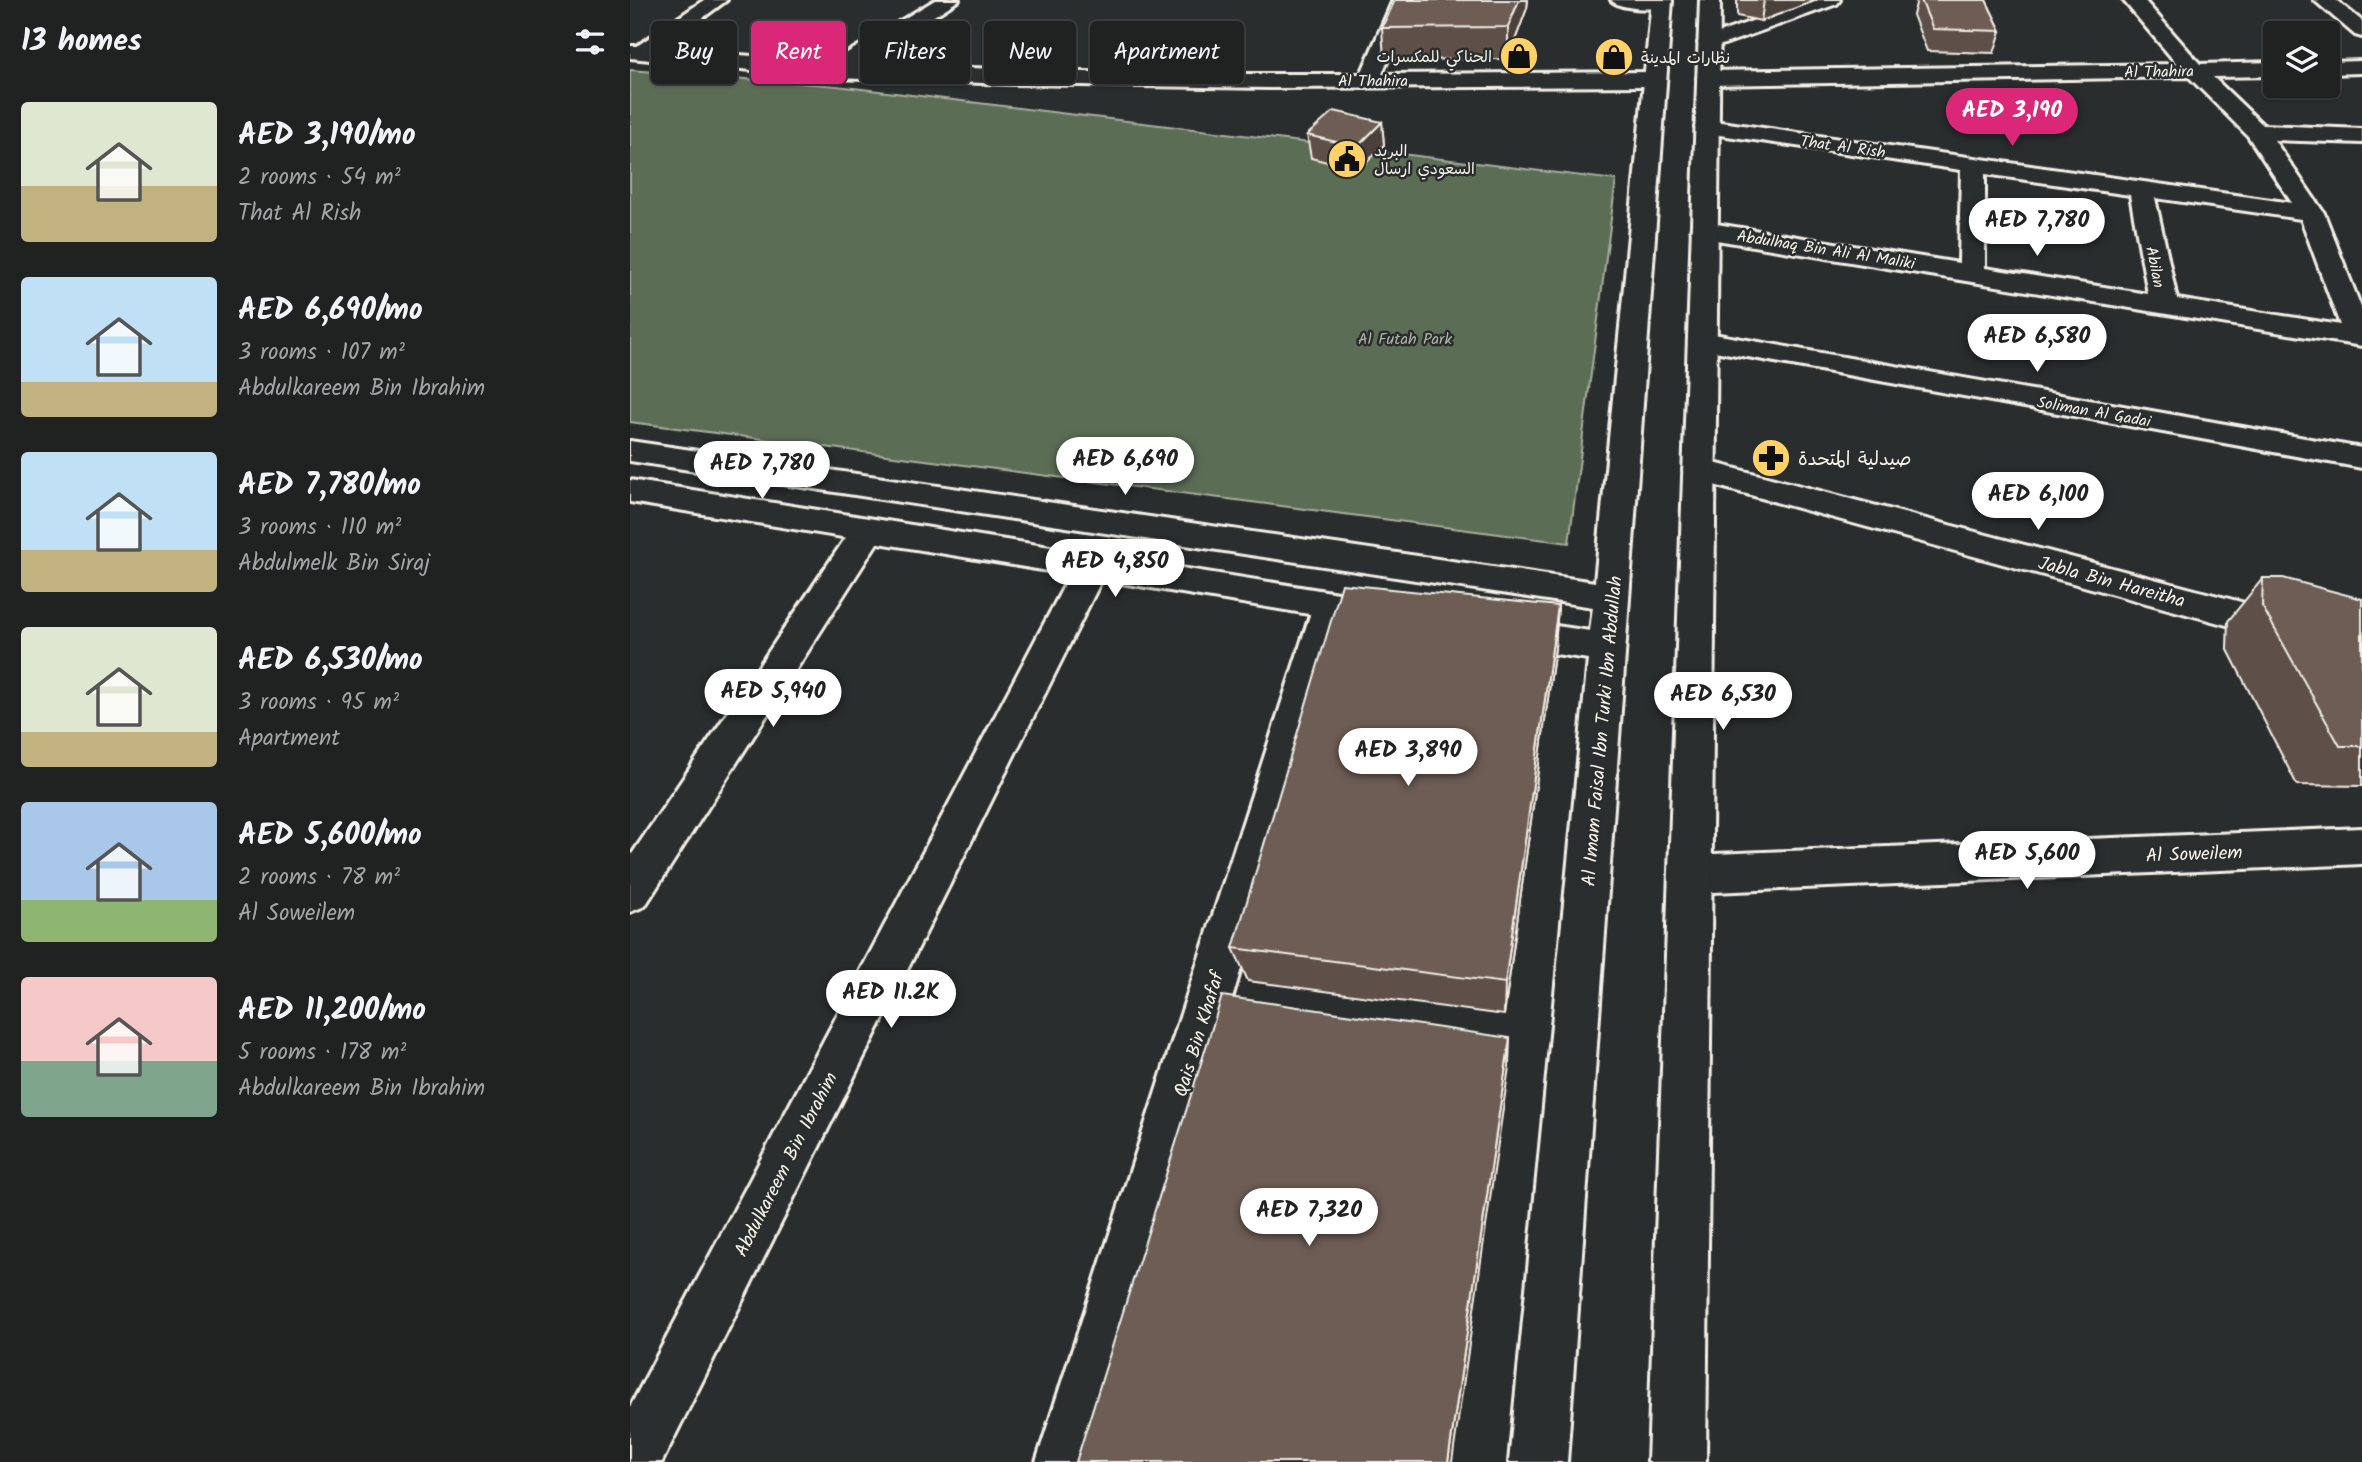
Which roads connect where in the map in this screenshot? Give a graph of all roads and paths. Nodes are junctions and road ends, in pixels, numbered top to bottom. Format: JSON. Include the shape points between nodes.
{"nodes":[{"id":1,"x":717,"y":0,"type":"edge"},
{"id":2,"x":948,"y":0,"type":"edge"},
{"id":3,"x":1403,"y":0,"type":"edge"},
{"id":4,"x":1621,"y":0,"type":"edge"},
{"id":5,"x":1710,"y":0,"type":"edge"},
{"id":6,"x":1830,"y":0,"type":"edge"},
{"id":7,"x":2133,"y":0,"type":"edge"},
{"id":8,"x":2324,"y":0,"type":"edge"},
{"id":9,"x":1662,"y":1,"type":"edge"},
{"id":10,"x":2362,"y":31,"type":"edge"},
{"id":11,"x":636,"y":53,"type":"edge"},
{"id":12,"x":1709,"y":61,"type":"junction"},
{"id":13,"x":846,"y":63,"type":"edge"},
{"id":14,"x":751,"y":64,"type":"edge"},
{"id":15,"x":2340,"y":68,"type":"edge"},
{"id":16,"x":2362,"y":68,"type":"edge"},
{"id":17,"x":2263,"y":69,"type":"edge"},
{"id":18,"x":2194,"y":70,"type":"junction"},
{"id":19,"x":846,"y":71,"type":"edge"},
{"id":20,"x":1655,"y":79,"type":"junction"},
{"id":21,"x":1370,"y":80,"type":"junction"},
{"id":22,"x":1707,"y":127,"type":"junction"},
{"id":23,"x":2256,"y":132,"type":"junction"},
{"id":24,"x":2362,"y":136,"type":"edge"},
{"id":25,"x":1973,"y":165,"type":"junction"},
{"id":26,"x":2141,"y":189,"type":"junction"},
{"id":27,"x":2311,"y":213,"type":"junction"},
{"id":28,"x":1704,"y":230,"type":"junction"},
{"id":29,"x":1972,"y":271,"type":"junction"},
{"id":30,"x":2164,"y":304,"type":"junction"},
{"id":31,"x":2360,"y":337,"type":"edge"},
{"id":32,"x":1702,"y":341,"type":"junction"},
{"id":33,"x":630,"y":451,"type":"edge"},
{"id":34,"x":2362,"y":458,"type":"edge"},
{"id":35,"x":726,"y":466,"type":"junction"},
{"id":36,"x":1699,"y":470,"type":"junction"},
{"id":37,"x":828,"y":481,"type":"junction"},
{"id":38,"x":632,"y":495,"type":"edge"},
{"id":39,"x":687,"y":501,"type":"junction"},
{"id":40,"x":782,"y":518,"type":"junction"},
{"id":41,"x":867,"y":532,"type":"junction"},
{"id":42,"x":1091,"y":567,"type":"junction"},
{"id":43,"x":1612,"y":597,"type":"junction"},
{"id":44,"x":1331,"y":606,"type":"junction"},
{"id":45,"x":1423,"y":620,"type":"edge"},
{"id":46,"x":1476,"y":628,"type":"edge"},
{"id":47,"x":1608,"y":648,"type":"junction"},
{"id":48,"x":2362,"y":648,"type":"edge"},
{"id":49,"x":2362,"y":846,"type":"edge"},
{"id":50,"x":1690,"y":874,"type":"junction"},
{"id":51,"x":630,"y":893,"type":"edge"},
{"id":52,"x":632,"y":1462,"type":"edge"},
{"id":53,"x":1065,"y":1462,"type":"edge"},
{"id":54,"x":1538,"y":1462,"type":"edge"},
{"id":55,"x":1677,"y":1462,"type":"edge"}],
"edges":[{"from":1,"to":11,"type":"street"},
{"from":2,"to":13,"type":"street"},
{"from":3,"to":21,"type":"street"},
{"from":4,"to":9,"type":"street"},
{"from":5,"to":12,"type":"street"},
{"from":6,"to":12,"type":"street"},
{"from":7,"to":18,"type":"street"},
{"from":8,"to":10,"type":"street"},
{"from":9,"to":20,"type":"street","name":"Al Imam Faisal Ibn Turki Ibn Abdullah"},
{"from":11,"to":14,"type":"street","name":"Al Thahira"},
{"from":12,"to":18,"type":"street","name":"Al Thahira"},
{"from":12,"to":22,"type":"street"},
{"from":15,"to":16,"type":"street"},
{"from":17,"to":18,"type":"street","name":"Al Thahira"},
{"from":18,"to":23,"type":"street"},
{"from":19,"to":21,"type":"street","name":"Al Thahira","via":[[1136,81]]},
{"from":20,"to":21,"type":"street","name":"Al Thahira"},
{"from":20,"to":43,"type":"street","name":"Al Imam Faisal Ibn Turki Ibn Abdullah"},
{"from":22,"to":25,"type":"street","name":"That Al Rish"},
{"from":22,"to":28,"type":"street"},
{"from":23,"to":24,"type":"street"},
{"from":23,"to":27,"type":"street"},
{"from":25,"to":26,"type":"street","name":"That Al Rish"},
{"from":25,"to":29,"type":"street"},
{"from":26,"to":27,"type":"street","name":"That Al Rish"},
{"from":26,"to":30,"type":"street","name":"Abilan"},
{"from":27,"to":31,"type":"street"},
{"from":28,"to":29,"type":"street","name":"Abdulhaq Bin Ali Al Maliki"},
{"from":28,"to":32,"type":"street"},
{"from":29,"to":30,"type":"street","name":"Abdulhaq Bin Ali Al Maliki"},
{"from":30,"to":31,"type":"street","name":"Abdulhaq Bin Ali Al Maliki"},
{"from":32,"to":34,"type":"street","name":"Soliman Al Gadai"},
{"from":32,"to":36,"type":"street"},
{"from":33,"to":35,"type":"street"},
{"from":35,"to":37,"type":"street"},
{"from":35,"to":39,"type":"street","via":[[741,471],[743,477],[735,491],[713,500]]},
{"from":36,"to":48,"type":"street","name":"Jabla Bin Hareitha"},
{"from":36,"to":50,"type":"street"},
{"from":37,"to":40,"type":"street","via":[[811,481],[787,490],[775,505]]},
{"from":37,"to":43,"type":"street"},
{"from":38,"to":39,"type":"street"},
{"from":39,"to":40,"type":"street"},
{"from":40,"to":41,"type":"street"},
{"from":41,"to":42,"type":"street"},
{"from":41,"to":51,"type":"street"},
{"from":42,"to":44,"type":"street"},
{"from":42,"to":52,"type":"street","name":"Abdulkareem Bin Ibrahim"},
{"from":43,"to":47,"type":"street","name":"Al Imam Faisal Ibn Turki Ibn Abdullah"},
{"from":44,"to":45,"type":"street"},
{"from":44,"to":53,"type":"street","name":"Qais Bin Khafaf"},
{"from":46,"to":47,"type":"street"},
{"from":47,"to":54,"type":"street","name":"Al Imam Faisal Ibn Turki Ibn Abdullah"},
{"from":49,"to":50,"type":"street","name":"Al Soweilem"},
{"from":50,"to":55,"type":"street"}]}
